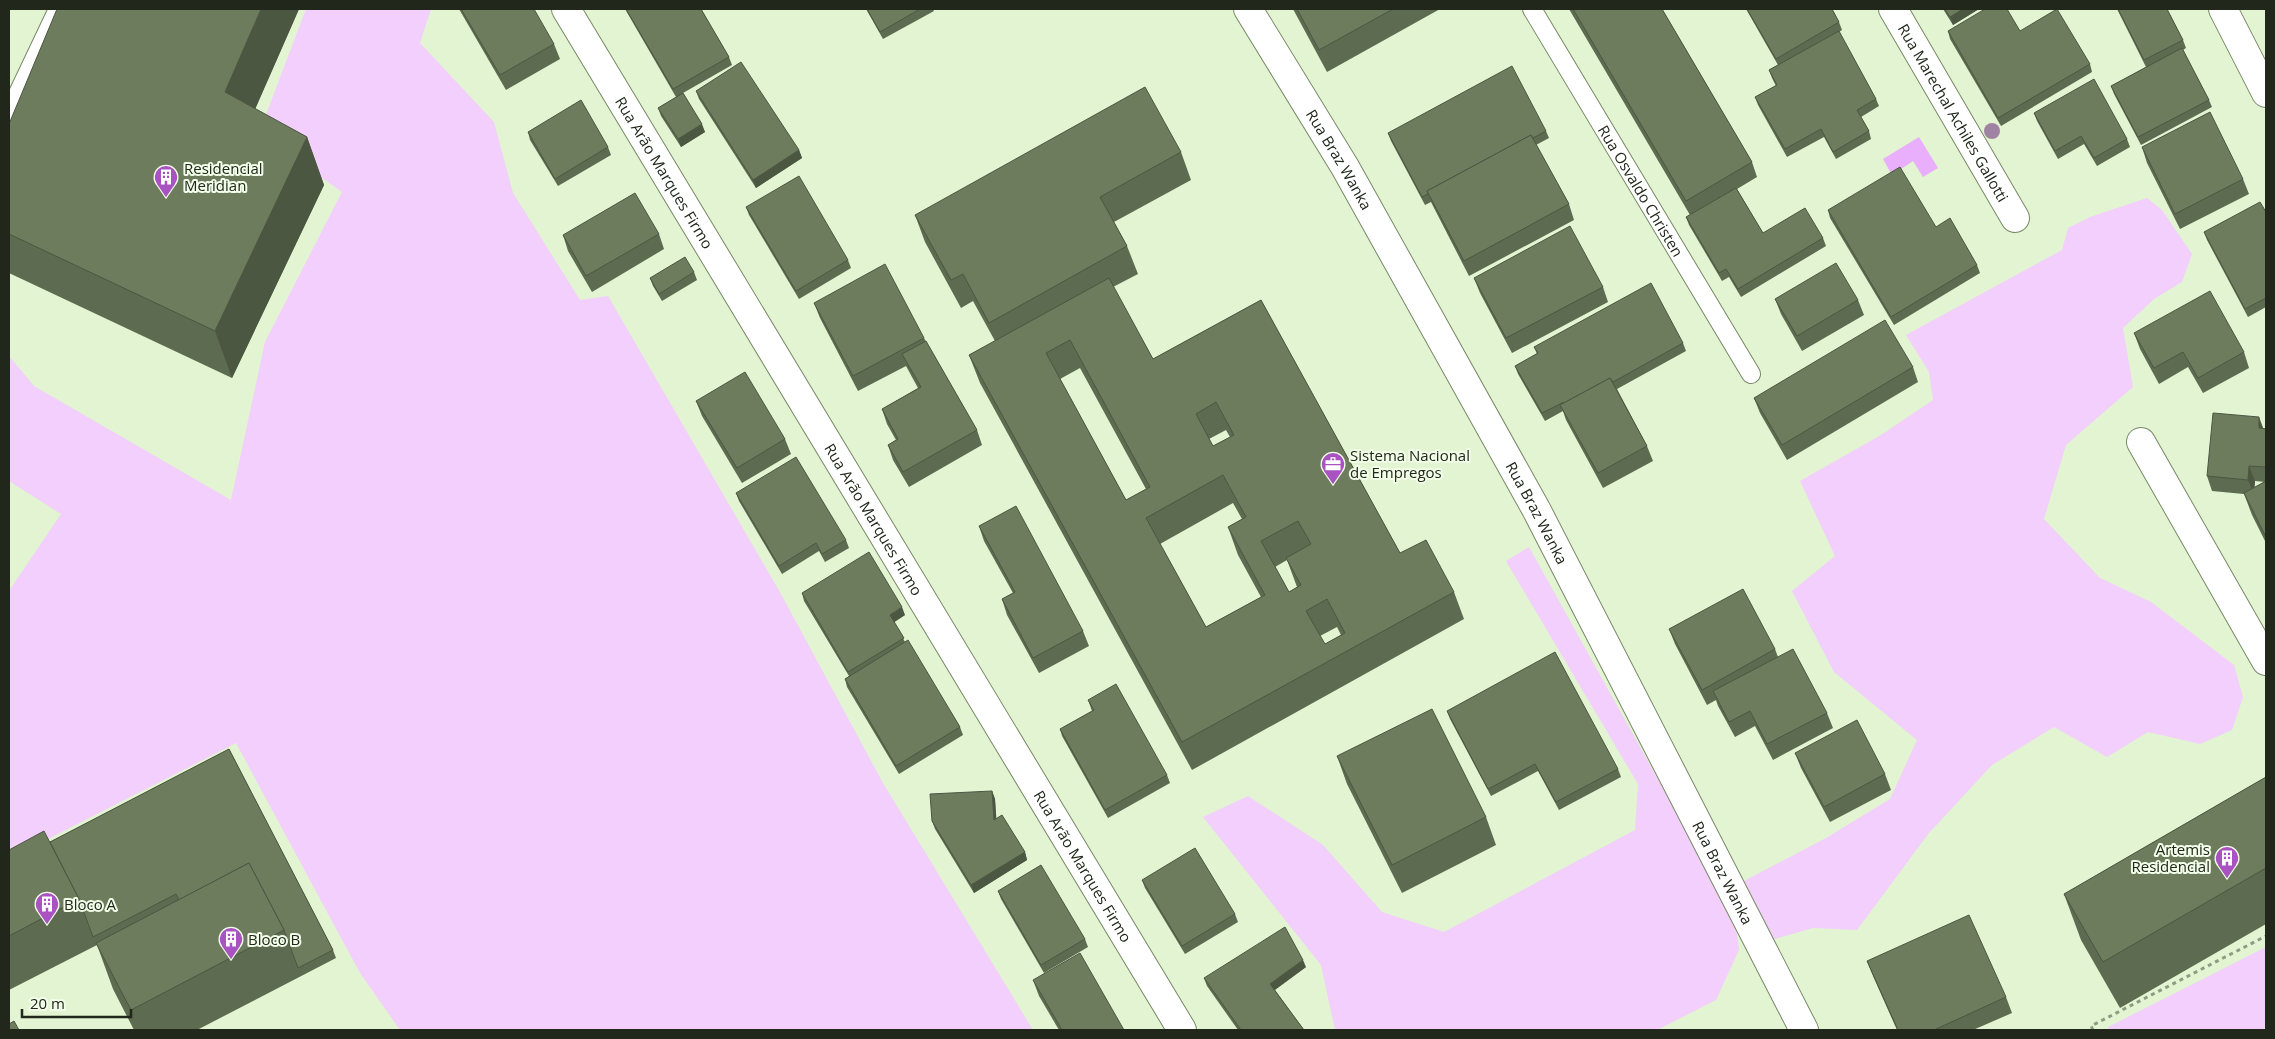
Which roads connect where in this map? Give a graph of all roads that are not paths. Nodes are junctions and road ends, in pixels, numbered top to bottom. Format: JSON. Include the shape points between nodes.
{"nodes":[{"id":1,"x":58,"y":9,"type":"edge"},
{"id":2,"x":566,"y":9,"type":"edge"},
{"id":3,"x":1248,"y":9,"type":"edge"},
{"id":4,"x":1532,"y":9,"type":"edge"},
{"id":5,"x":1893,"y":9,"type":"edge"},
{"id":6,"x":2223,"y":9,"type":"edge"},
{"id":7,"x":2266,"y":94,"type":"edge"},
{"id":8,"x":9,"y":112,"type":"edge"},
{"id":9,"x":2014,"y":218,"type":"dead end"},
{"id":10,"x":1751,"y":374,"type":"dead end"},
{"id":11,"x":2141,"y":442,"type":"dead end"},
{"id":12,"x":2266,"y":661,"type":"edge"},
{"id":13,"x":1182,"y":1030,"type":"edge"},
{"id":14,"x":1804,"y":1030,"type":"edge"}],
"edges":[{"from":1,"to":8,"type":"lane"},
{"from":2,"to":13,"type":"street","name":"Rua Arão Marques Firmo"},
{"from":3,"to":14,"type":"street","name":"Rua Braz Wanka","via":[[1345,167],[1536,509]]},
{"from":4,"to":10,"type":"lane","name":"Rua Osvaldo Christen"},
{"from":5,"to":9,"type":"street","name":"Rua Marechal Achiles Gallotti"},
{"from":6,"to":7,"type":"street"},
{"from":11,"to":12,"type":"street"}]}
